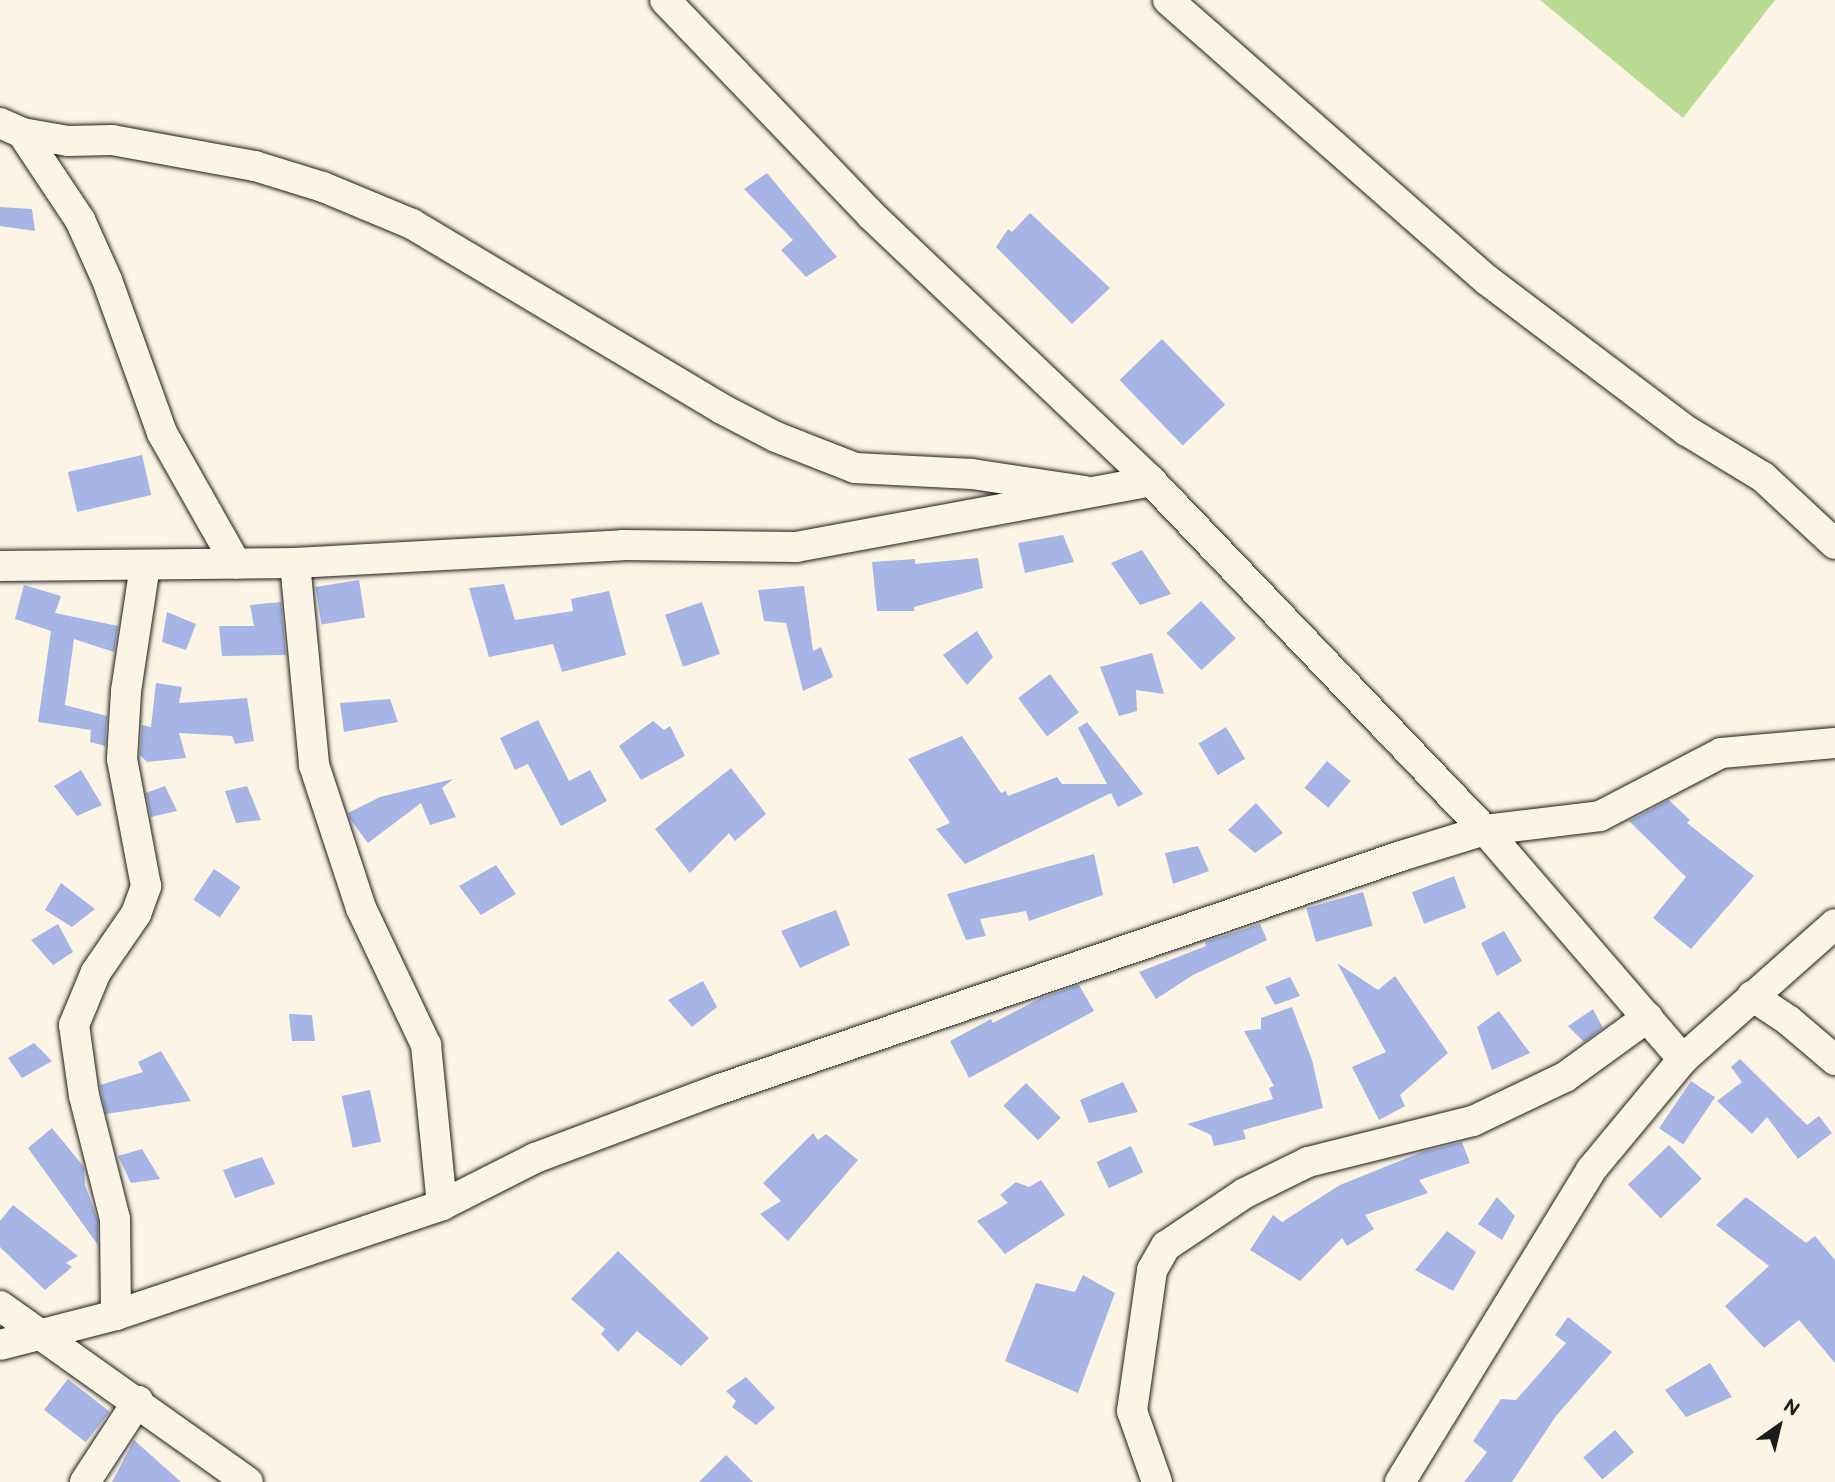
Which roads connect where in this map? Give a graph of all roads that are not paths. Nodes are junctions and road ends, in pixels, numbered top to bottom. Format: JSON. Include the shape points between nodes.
{"nodes":[{"id":1,"x":665,"y":0,"type":"edge"},
{"id":2,"x":1168,"y":0,"type":"edge"},
{"id":3,"x":11,"y":128,"type":"edge"},
{"id":4,"x":1151,"y":481,"type":"junction"},
{"id":5,"x":1085,"y":491,"type":"junction"},
{"id":6,"x":1835,"y":544,"type":"edge"},
{"id":7,"x":295,"y":563,"type":"junction"},
{"id":8,"x":236,"y":564,"type":"junction"},
{"id":9,"x":145,"y":565,"type":"junction"},
{"id":10,"x":0,"y":566,"type":"edge"},
{"id":11,"x":1835,"y":743,"type":"edge"},
{"id":12,"x":1485,"y":830,"type":"junction"},
{"id":13,"x":1835,"y":924,"type":"edge"},
{"id":14,"x":1752,"y":996,"type":"junction"},
{"id":15,"x":1648,"y":1017,"type":"junction"},
{"id":16,"x":1683,"y":1059,"type":"junction"},
{"id":17,"x":1835,"y":1060,"type":"edge"},
{"id":18,"x":442,"y":1205,"type":"junction"},
{"id":19,"x":0,"y":1306,"type":"edge"},
{"id":20,"x":116,"y":1315,"type":"junction"},
{"id":21,"x":39,"y":1333,"type":"junction"},
{"id":22,"x":0,"y":1345,"type":"edge"},
{"id":23,"x":138,"y":1401,"type":"junction"},
{"id":24,"x":85,"y":1482,"type":"edge"},
{"id":25,"x":248,"y":1482,"type":"edge"},
{"id":26,"x":1157,"y":1482,"type":"edge"},
{"id":27,"x":1400,"y":1482,"type":"edge"}],
"edges":[{"from":1,"to":4,"type":"street","via":[[871,215]]},
{"from":2,"to":6,"type":"street","via":[[1487,280],[1687,431],[1763,477]]},
{"from":3,"to":5,"type":"street","via":[[177,150],[255,166],[323,187],[412,224],[722,409],[776,437],[855,468],[972,474]]},
{"from":3,"to":8,"type":"street","via":[[79,220],[107,280],[162,433]]},
{"from":4,"to":5,"type":"street"},
{"from":4,"to":12,"type":"street"},
{"from":5,"to":7,"type":"street","via":[[796,547],[610,545]]},
{"from":7,"to":8,"type":"street"},
{"from":7,"to":18,"type":"street","via":[[314,765],[361,908],[426,1045]]},
{"from":8,"to":9,"type":"street"},
{"from":9,"to":10,"type":"street"},
{"from":9,"to":20,"type":"street","via":[[126,691],[122,759],[146,886],[136,914],[96,972],[74,1025],[84,1096],[115,1219]]},
{"from":11,"to":12,"type":"street","via":[[1721,753],[1600,816]]},
{"from":12,"to":15,"type":"street"},
{"from":12,"to":18,"type":"street","via":[[720,1089],[535,1158]]},
{"from":13,"to":14,"type":"street"},
{"from":14,"to":16,"type":"street"},
{"from":14,"to":17,"type":"street"},
{"from":15,"to":16,"type":"street"},
{"from":15,"to":26,"type":"street","via":[[1565,1077],[1485,1116],[1433,1134],[1308,1162],[1245,1193],[1166,1246],[1152,1270],[1132,1411]]},
{"from":16,"to":27,"type":"street","via":[[1591,1170]]},
{"from":18,"to":20,"type":"street"},
{"from":19,"to":21,"type":"street"},
{"from":20,"to":21,"type":"street"},
{"from":21,"to":22,"type":"street"},
{"from":21,"to":23,"type":"street"},
{"from":23,"to":24,"type":"street"},
{"from":23,"to":25,"type":"street"}]}
